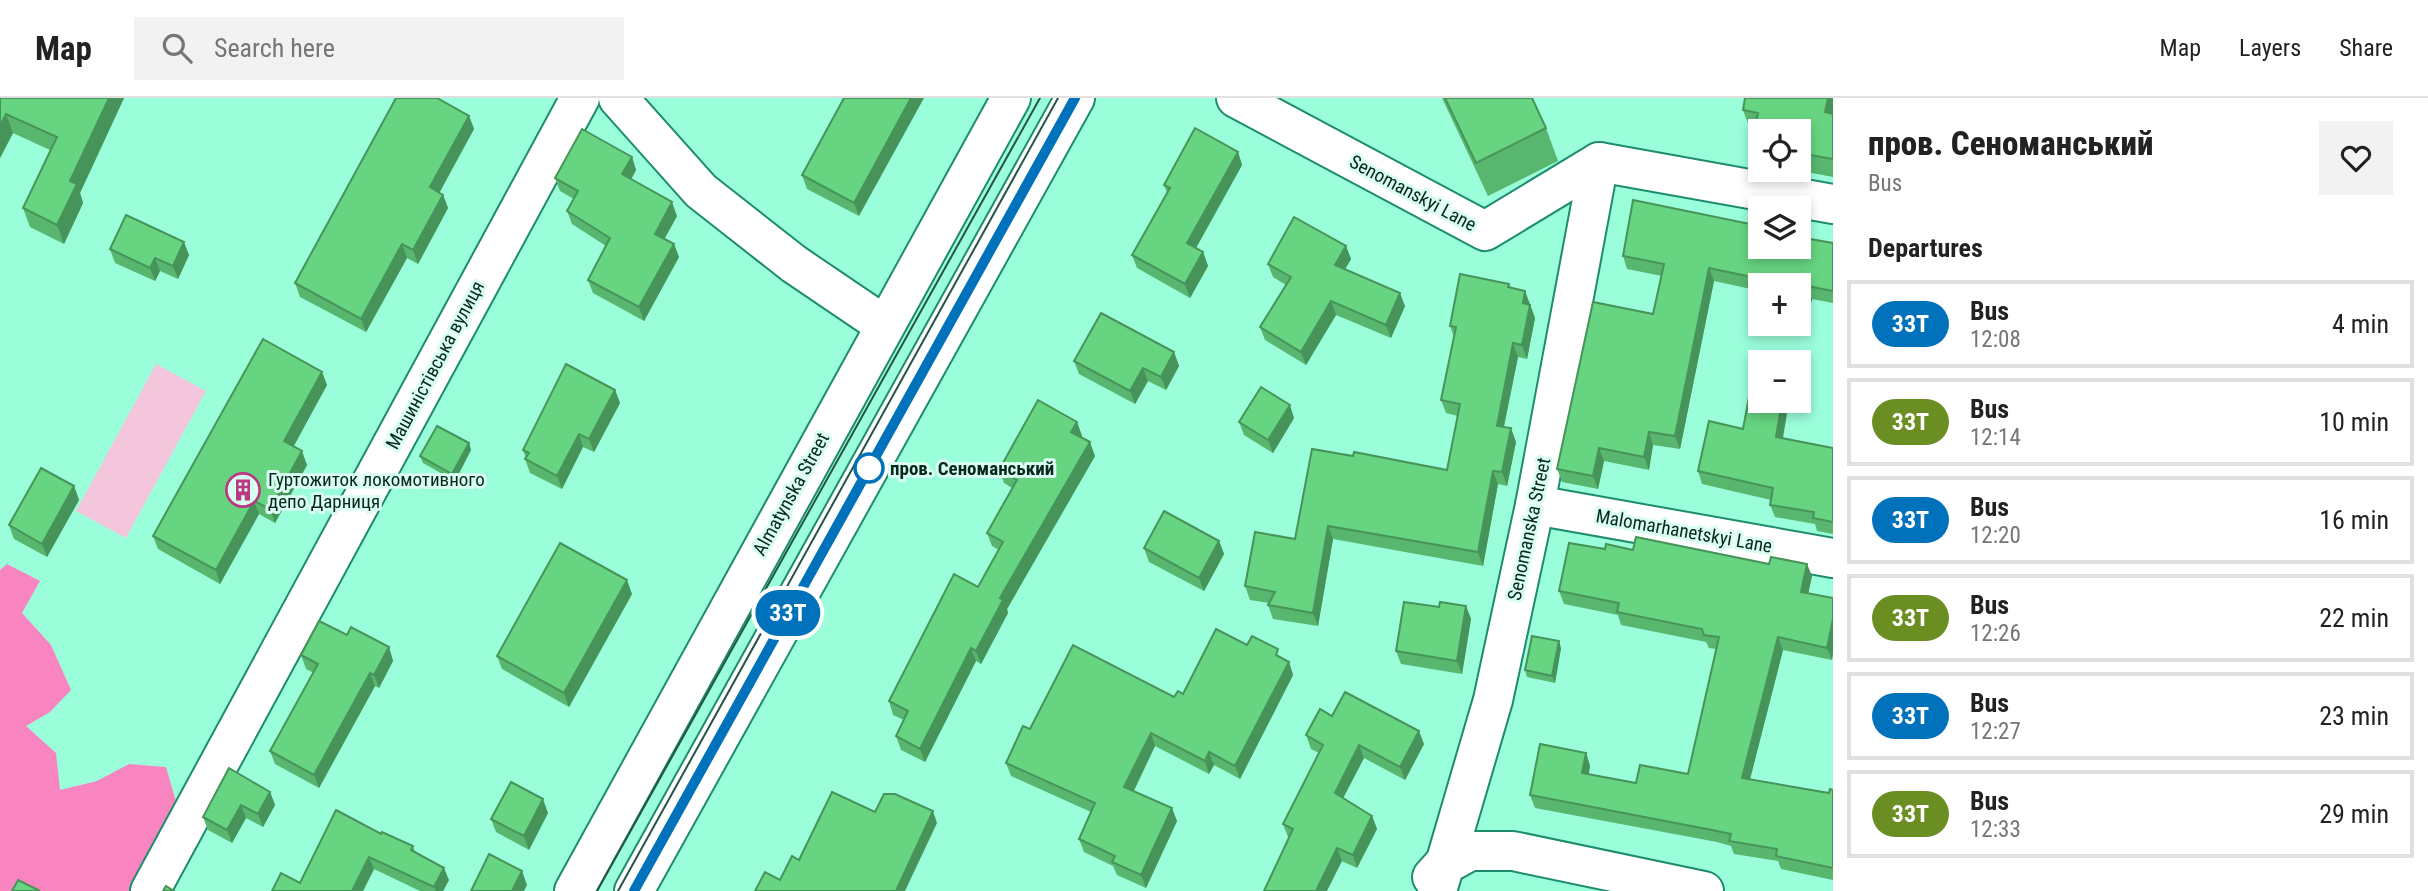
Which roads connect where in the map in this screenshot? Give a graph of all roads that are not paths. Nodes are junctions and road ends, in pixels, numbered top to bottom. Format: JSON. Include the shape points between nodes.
{"nodes":[{"id":1,"x":580,"y":98,"type":"edge"},
{"id":2,"x":618,"y":98,"type":"edge"},
{"id":3,"x":1011,"y":98,"type":"edge"},
{"id":4,"x":1075,"y":98,"type":"edge"},
{"id":5,"x":1236,"y":98,"type":"edge"},
{"id":6,"x":1599,"y":162,"type":"junction"},
{"id":7,"x":1833,"y":204,"type":"edge"},
{"id":8,"x":884,"y":325,"type":"junction"},
{"id":9,"x":1535,"y":505,"type":"junction"},
{"id":10,"x":1833,"y":558,"type":"edge"},
{"id":11,"x":1433,"y":883,"type":"edge"},
{"id":12,"x":150,"y":891,"type":"edge"},
{"id":13,"x":575,"y":891,"type":"edge"},
{"id":14,"x":634,"y":891,"type":"edge"},
{"id":15,"x":1704,"y":891,"type":"edge"}],
"edges":[{"from":1,"to":12,"type":"street","name":"Машиністівська вулиця"},
{"from":2,"to":8,"type":"street","via":[[701,191],[794,264]]},
{"from":3,"to":8,"type":"street","name":"Almatynska Street"},
{"from":4,"to":14,"type":"street"},
{"from":5,"to":6,"type":"street","name":"Senomanskyi Lane","via":[[1485,231]]},
{"from":6,"to":7,"type":"street"},
{"from":6,"to":9,"type":"street","name":"Senomanska Street"},
{"from":8,"to":13,"type":"street","name":"Almatynska Street"},
{"from":9,"to":10,"type":"street","name":"Malomarhanetskyi Lane"},
{"from":9,"to":11,"type":"street","name":"Senomanska Street","via":[[1493,700]]},
{"from":11,"to":15,"type":"street","via":[[1470,851],[1513,851]]}]}
